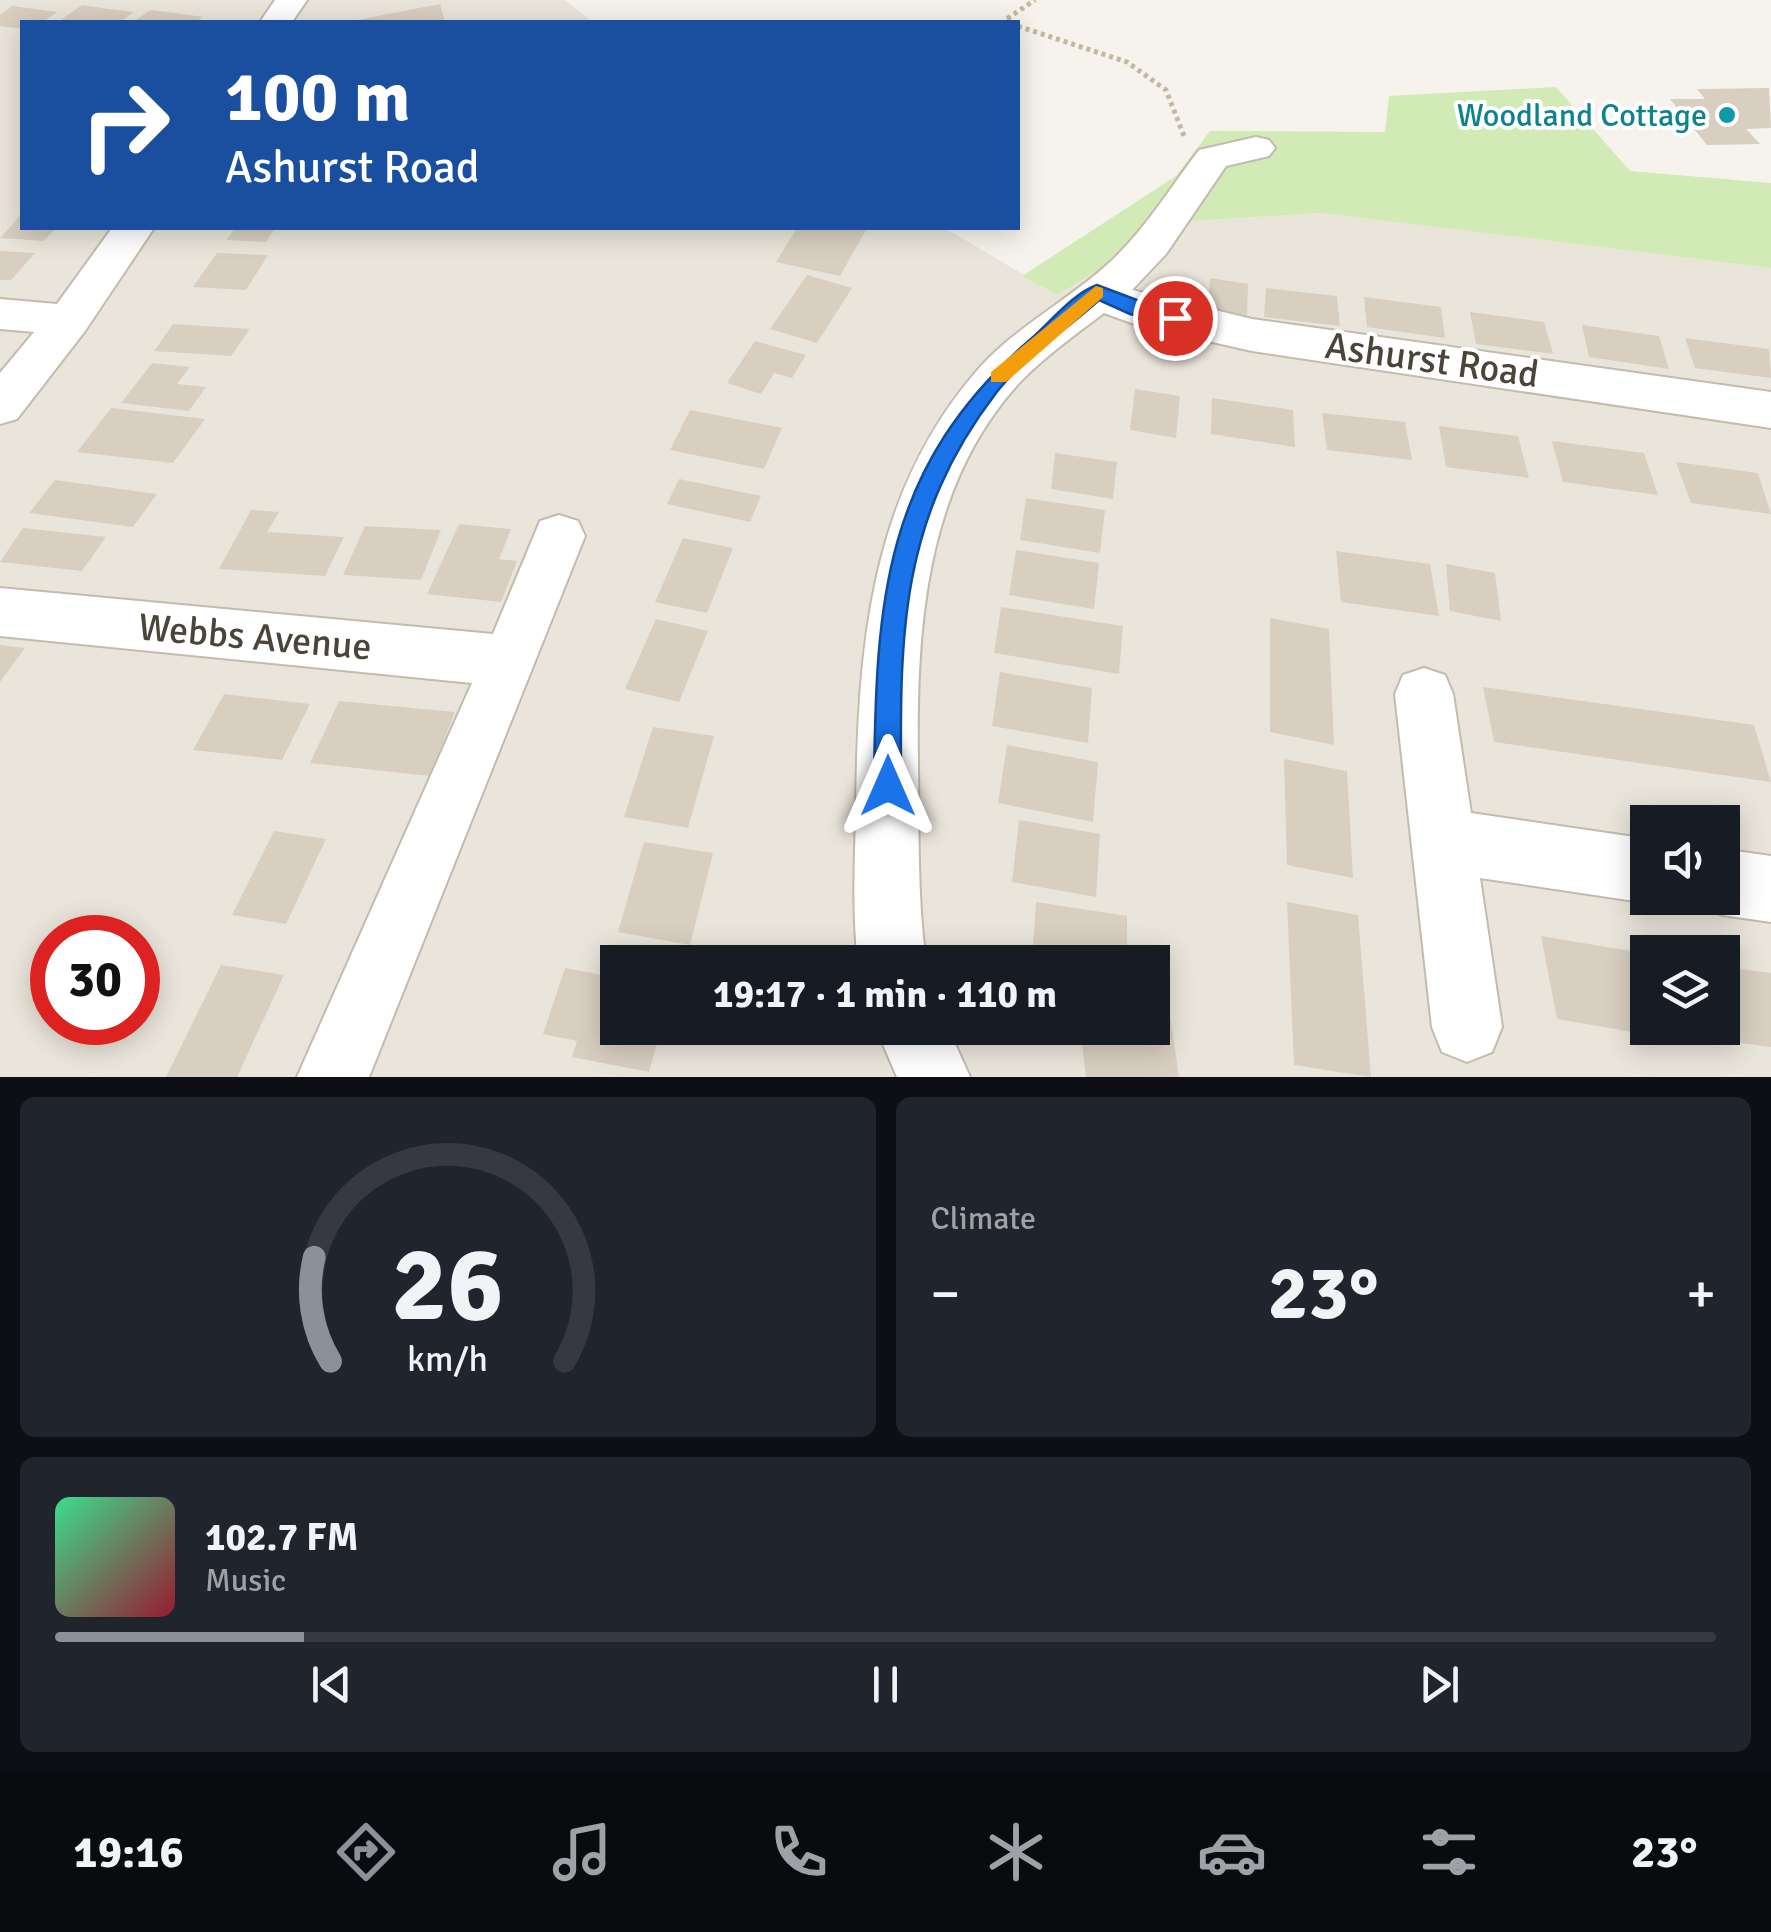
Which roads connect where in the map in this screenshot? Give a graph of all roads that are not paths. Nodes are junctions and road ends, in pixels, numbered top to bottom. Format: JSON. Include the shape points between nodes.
{"nodes":[{"id":1,"x":1256,"y":148,"type":"dead end"},
{"id":2,"x":132,"y":230,"type":"edge"},
{"id":3,"x":1097,"y":292,"type":"junction"},
{"id":4,"x":0,"y":314,"type":"edge"},
{"id":5,"x":69,"y":320,"type":"junction"},
{"id":6,"x":0,"y":406,"type":"edge"},
{"id":7,"x":1771,"y":410,"type":"edge"},
{"id":8,"x":559,"y":536,"type":"dead end"},
{"id":9,"x":0,"y":612,"type":"edge"},
{"id":10,"x":510,"y":661,"type":"junction"},
{"id":11,"x":1424,"y":694,"type":"dead end"},
{"id":12,"x":1443,"y":841,"type":"junction"},
{"id":13,"x":1630,"y":868,"type":"edge"},
{"id":14,"x":1740,"y":885,"type":"edge"},
{"id":15,"x":1771,"y":889,"type":"edge"},
{"id":16,"x":892,"y":945,"type":"edge"},
{"id":17,"x":1467,"y":1027,"type":"dead end"},
{"id":18,"x":918,"y":1045,"type":"edge"},
{"id":19,"x":332,"y":1077,"type":"edge"},
{"id":20,"x":934,"y":1077,"type":"edge"}],
"edges":[{"from":1,"to":3,"type":"street","via":[[1213,158],[1140,258]]},
{"from":2,"to":5,"type":"street"},
{"from":3,"to":7,"type":"street","name":"Ashurst Road","via":[[1136,310],[1252,335]]},
{"from":3,"to":16,"type":"street","via":[[991,384],[929,488],[900,564],[888,651]]},
{"from":4,"to":5,"type":"street"},
{"from":5,"to":6,"type":"street"},
{"from":8,"to":10,"type":"street"},
{"from":9,"to":10,"type":"street","name":"Webbs Avenue"},
{"from":10,"to":19,"type":"street"},
{"from":11,"to":12,"type":"street"},
{"from":12,"to":13,"type":"street"},
{"from":12,"to":17,"type":"street"},
{"from":14,"to":15,"type":"street"},
{"from":18,"to":20,"type":"street"}]}
